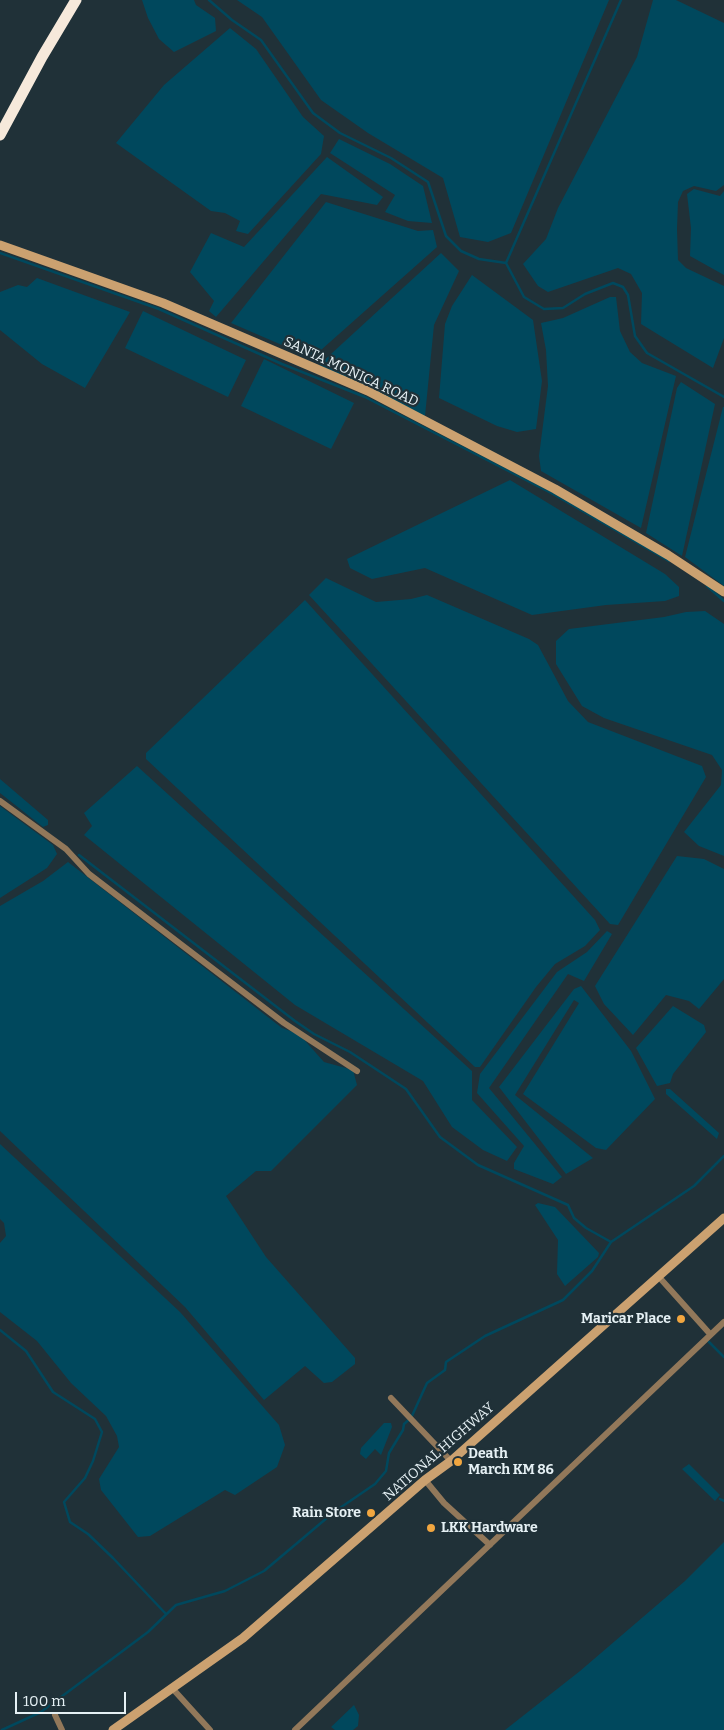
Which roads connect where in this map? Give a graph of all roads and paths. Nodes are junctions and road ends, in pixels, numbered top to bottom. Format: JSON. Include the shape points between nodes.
{"nodes":[{"id":1,"x":76,"y":0,"type":"edge"},
{"id":2,"x":0,"y":135,"type":"edge"},
{"id":3,"x":0,"y":245,"type":"edge"},
{"id":4,"x":724,"y":592,"type":"edge"},
{"id":5,"x":0,"y":801,"type":"edge"},
{"id":6,"x":357,"y":1071,"type":"dead end"},
{"id":7,"x":724,"y":1218,"type":"edge"},
{"id":8,"x":659,"y":1277,"type":"junction"},
{"id":9,"x":724,"y":1322,"type":"edge"},
{"id":10,"x":710,"y":1334,"type":"junction"},
{"id":11,"x":391,"y":1398,"type":"dead end"},
{"id":12,"x":450,"y":1462,"type":"junction"},
{"id":13,"x":425,"y":1480,"type":"junction"},
{"id":14,"x":490,"y":1546,"type":"junction"},
{"id":15,"x":172,"y":1688,"type":"junction"},
{"id":16,"x":55,"y":1715,"type":"dead end"},
{"id":17,"x":62,"y":1730,"type":"edge"},
{"id":18,"x":113,"y":1730,"type":"edge"},
{"id":19,"x":210,"y":1730,"type":"edge"},
{"id":20,"x":295,"y":1730,"type":"edge"}],
"edges":[{"from":1,"to":2,"type":"highway"},
{"from":3,"to":4,"type":"street","name":"SANTA MONICA ROAD","via":[[163,303],[368,392],[555,489]]},
{"from":5,"to":6,"type":"street","via":[[66,849],[89,874],[284,1023]]},
{"from":7,"to":8,"type":"street","name":"NATIONAL HIGHWAY"},
{"from":8,"to":10,"type":"street"},
{"from":8,"to":12,"type":"street","name":"NATIONAL HIGHWAY"},
{"from":9,"to":10,"type":"street"},
{"from":10,"to":14,"type":"street"},
{"from":11,"to":12,"type":"street"},
{"from":12,"to":13,"type":"street","name":"NATIONAL HIGHWAY"},
{"from":13,"to":14,"type":"street","via":[[444,1503]]},
{"from":13,"to":15,"type":"street","name":"NATIONAL HIGHWAY","via":[[243,1638]]},
{"from":14,"to":20,"type":"street"},
{"from":15,"to":18,"type":"street","name":"NATIONAL HIGHWAY"},
{"from":15,"to":19,"type":"street"},
{"from":16,"to":17,"type":"street"}]}
